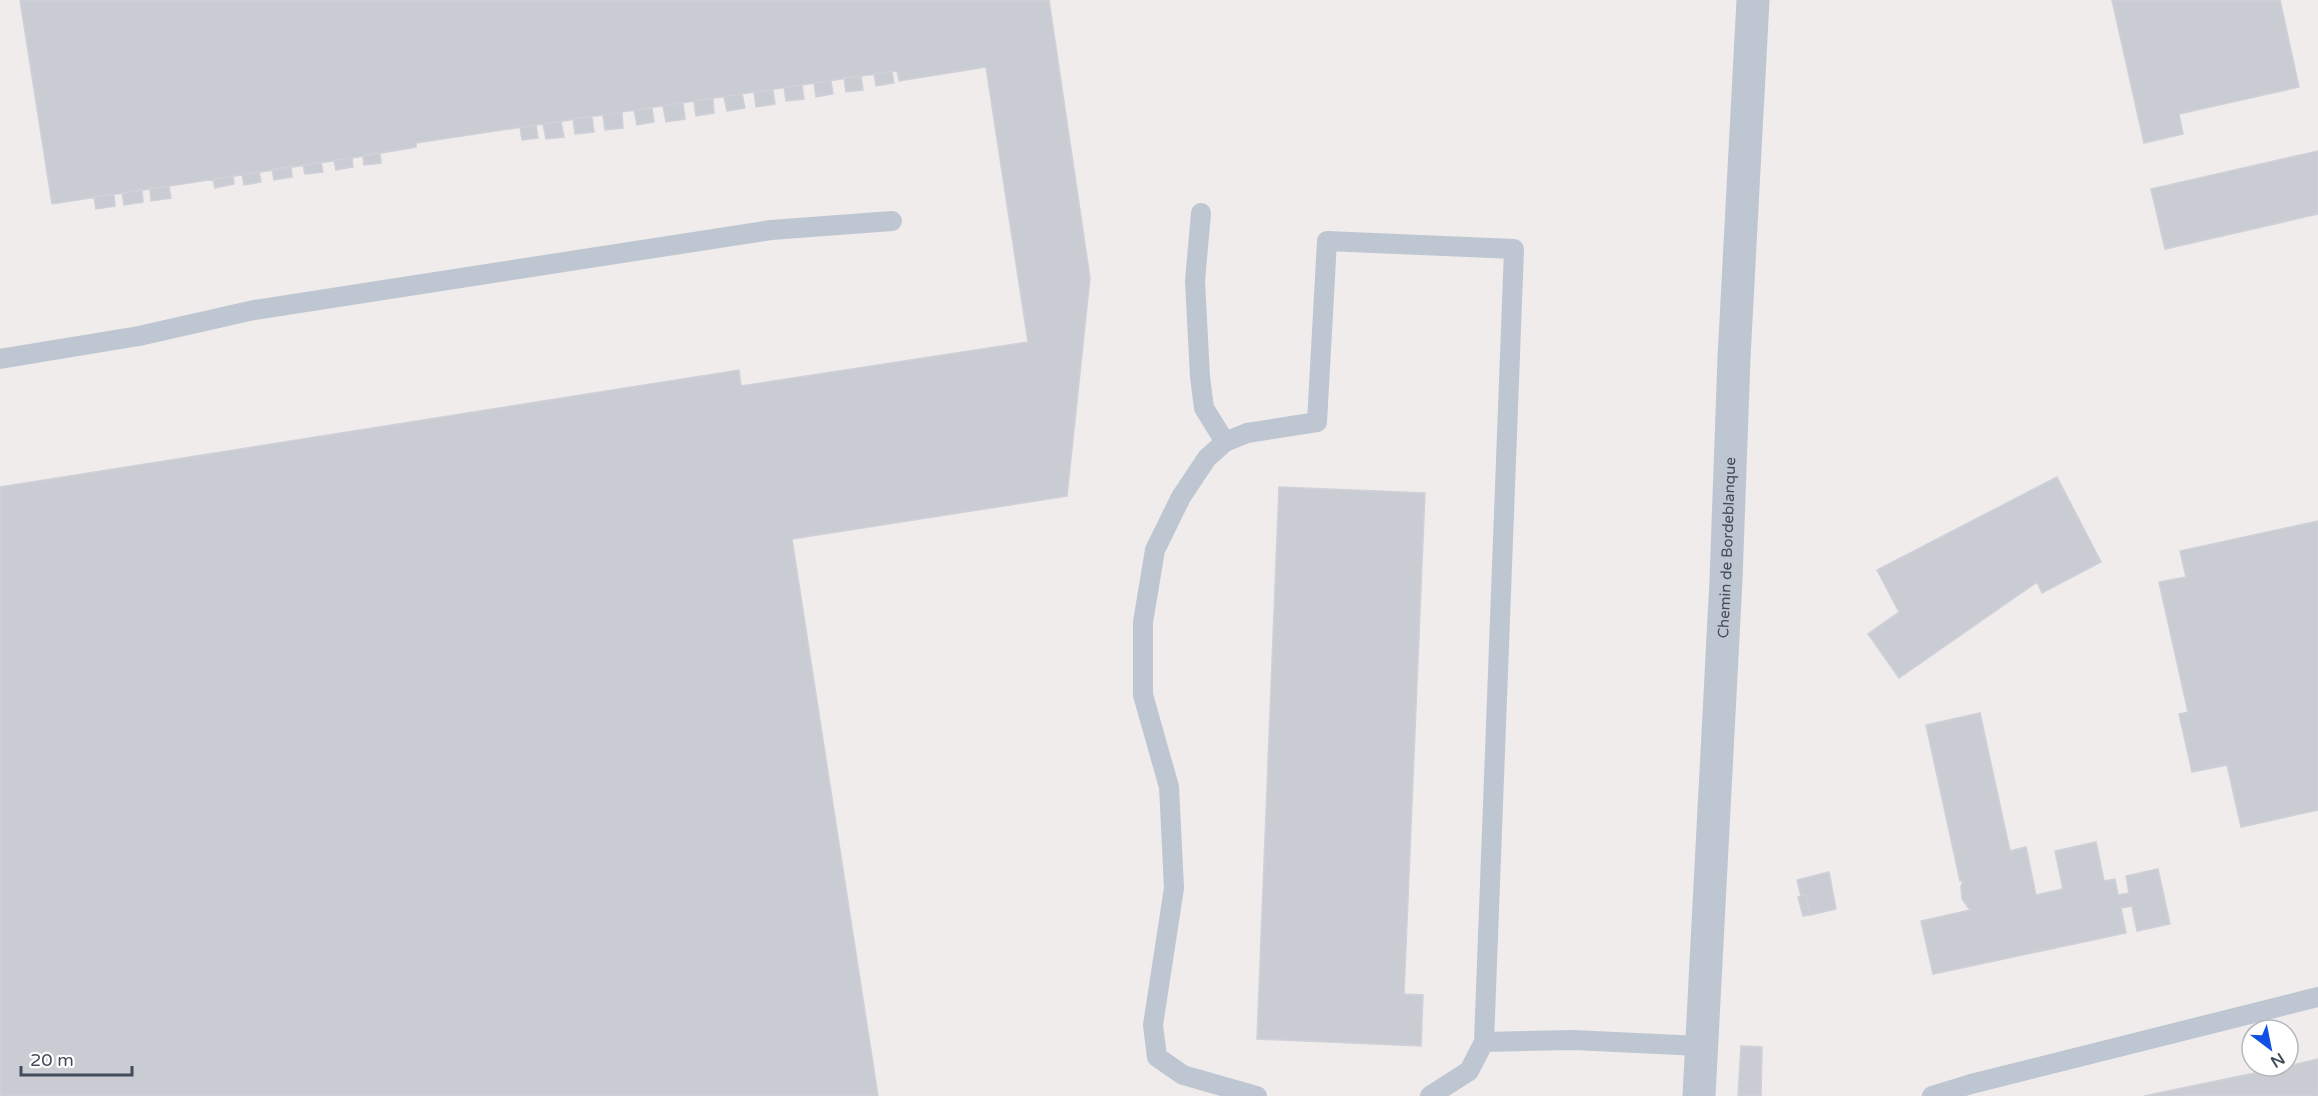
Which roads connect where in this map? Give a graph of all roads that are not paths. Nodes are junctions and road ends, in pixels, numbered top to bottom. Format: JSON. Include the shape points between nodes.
{"nodes":[{"id":1,"x":1753,"y":0,"type":"edge"},
{"id":2,"x":1201,"y":213,"type":"dead end"},
{"id":3,"x":892,"y":220,"type":"dead end"},
{"id":4,"x":0,"y":360,"type":"edge"},
{"id":5,"x":1225,"y":442,"type":"junction"},
{"id":6,"x":2318,"y":997,"type":"edge"},
{"id":7,"x":1484,"y":1042,"type":"junction"},
{"id":8,"x":1701,"y":1046,"type":"junction"},
{"id":9,"x":1257,"y":1096,"type":"edge"},
{"id":10,"x":1430,"y":1096,"type":"edge"},
{"id":11,"x":1699,"y":1096,"type":"edge"},
{"id":12,"x":1932,"y":1096,"type":"edge"}],
"edges":[{"from":1,"to":8,"type":"street","name":"Chemin de Bordeblanque"},
{"from":2,"to":5,"type":"lane","via":[[1195,281],[1200,377],[1204,408]]},
{"from":3,"to":4,"type":"lane","via":[[771,230],[266,308],[139,336]]},
{"from":5,"to":7,"type":"lane","via":[[1247,432],[1317,422],[1327,241],[1514,249]]},
{"from":5,"to":9,"type":"lane","via":[[1207,458],[1181,497],[1155,550],[1143,622],[1143,695],[1169,787],[1174,888],[1153,1024],[1157,1058],[1183,1075]]},
{"from":6,"to":12,"type":"lane"},
{"from":7,"to":8,"type":"lane","via":[[1573,1040]]},
{"from":7,"to":10,"type":"lane","via":[[1469,1071]]},
{"from":8,"to":11,"type":"street","name":"Chemin de Bordeblanque"}]}
